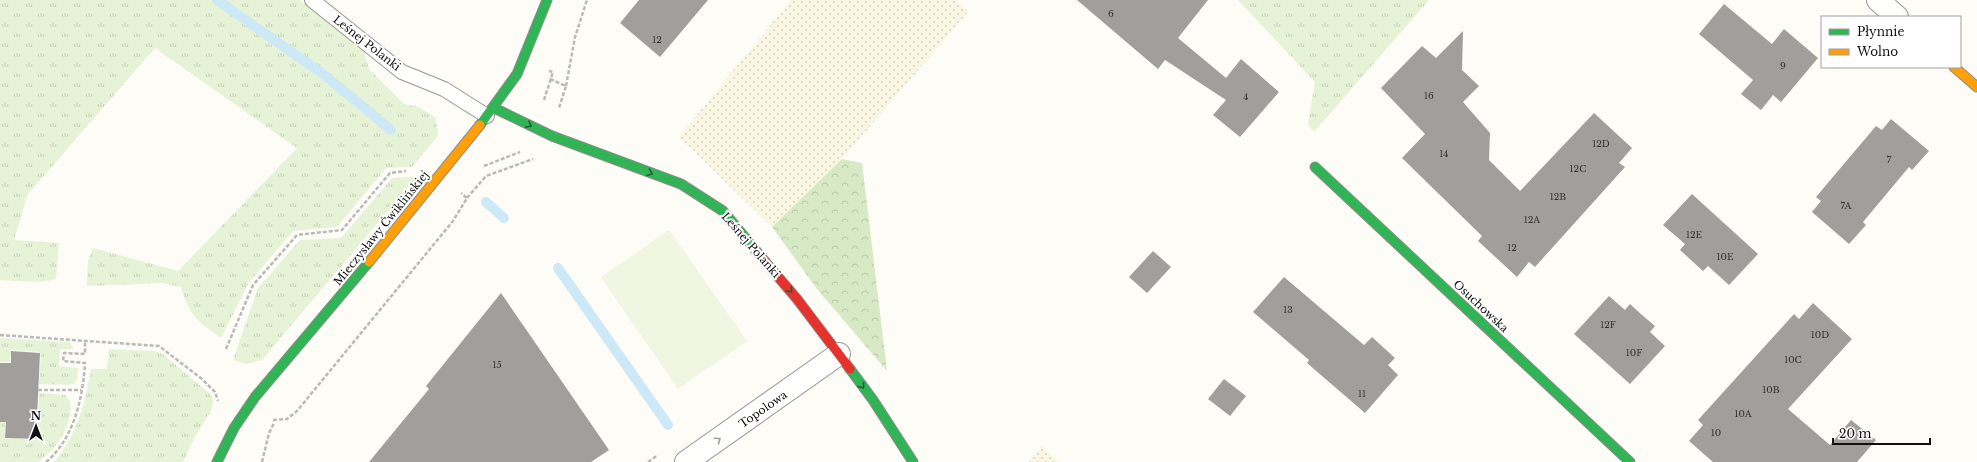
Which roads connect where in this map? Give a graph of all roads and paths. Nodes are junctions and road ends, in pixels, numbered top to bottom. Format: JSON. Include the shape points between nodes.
{"nodes":[{"id":1,"x":312,"y":0,"type":"edge"},
{"id":2,"x":547,"y":0,"type":"edge"},
{"id":3,"x":587,"y":0,"type":"edge"},
{"id":4,"x":1878,"y":0,"type":"edge"},
{"id":5,"x":1896,"y":16,"type":"edge"},
{"id":6,"x":1955,"y":68,"type":"edge"},
{"id":7,"x":566,"y":86,"type":"dead end"},
{"id":8,"x":1977,"y":87,"type":"edge"},
{"id":9,"x":491,"y":112,"type":"junction"},
{"id":10,"x":1314,"y":167,"type":"dead end"},
{"id":11,"x":0,"y":335,"type":"edge"},
{"id":12,"x":85,"y":340,"type":"junction"},
{"id":13,"x":839,"y":354,"type":"junction"},
{"id":14,"x":202,"y":379,"type":"dead end"},
{"id":15,"x":38,"y":390,"type":"dead end"},
{"id":16,"x":81,"y":390,"type":"junction"},
{"id":17,"x":661,"y":453,"type":"dead end"},
{"id":18,"x":46,"y":462,"type":"edge"},
{"id":19,"x":217,"y":462,"type":"edge"},
{"id":20,"x":648,"y":462,"type":"edge"},
{"id":21,"x":686,"y":462,"type":"edge"},
{"id":22,"x":913,"y":462,"type":"edge"},
{"id":23,"x":1630,"y":462,"type":"edge"}],
"edges":[{"from":1,"to":9,"type":"lane","name":"Leśnej Polanki","via":[[402,72]]},
{"from":2,"to":9,"type":"street","name":"Mieczysławy Ćwiklińskiej","via":[[517,74]]},
{"from":3,"to":7,"type":"path","via":[[575,37]]},
{"from":4,"to":5,"type":"street"},
{"from":6,"to":8,"type":"street"},
{"from":9,"to":13,"type":"street","name":"Leśnej Polanki","one_way":true,"via":[[681,184],[723,211],[797,299]]},
{"from":9,"to":19,"type":"street","name":"Mieczysławy Ćwiklińskiej","via":[[358,276],[255,397],[234,428]]},
{"from":10,"to":23,"type":"street","name":"Osuchowska"},
{"from":11,"to":12,"type":"path"},
{"from":12,"to":14,"type":"path","via":[[159,346]]},
{"from":12,"to":16,"type":"path","via":[[85,354],[64,353],[63,361],[85,363]]},
{"from":21,"to":13,"type":"street","name":"Topolowa","one_way":true},
{"from":13,"to":22,"type":"street","name":"Leśnej Polanki","one_way":true,"via":[[873,400]]},
{"from":15,"to":16,"type":"path"},
{"from":16,"to":18,"type":"path","via":[[67,437]]},
{"from":17,"to":20,"type":"path"}]}
